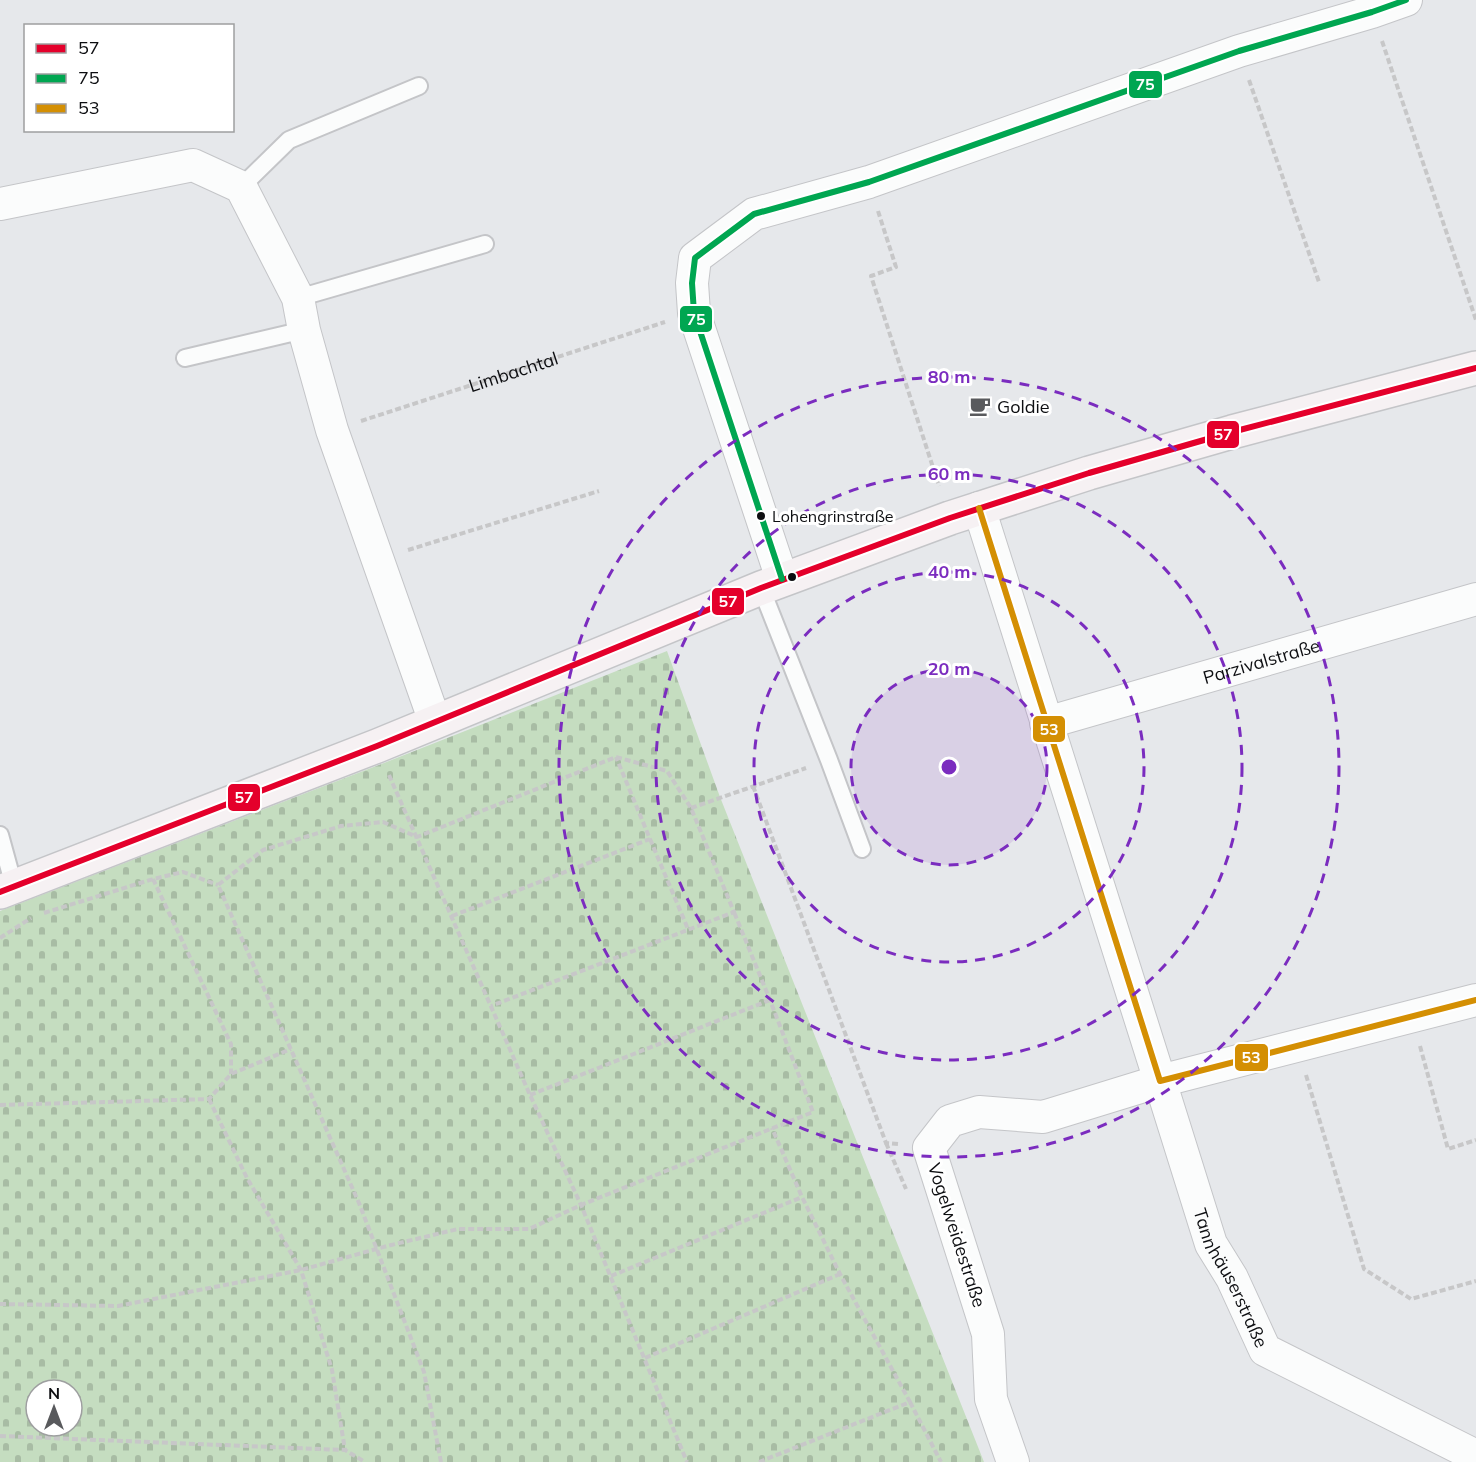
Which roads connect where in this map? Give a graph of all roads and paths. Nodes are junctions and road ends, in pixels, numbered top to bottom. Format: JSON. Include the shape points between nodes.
{"nodes":[{"id":1,"x":1406,"y":0,"type":"edge"},
{"id":2,"x":1372,"y":12,"type":"junction"},
{"id":3,"x":1239,"y":51,"type":"junction"},
{"id":4,"x":420,"y":86,"type":"dead end"},
{"id":5,"x":869,"y":182,"type":"junction"},
{"id":6,"x":241,"y":187,"type":"junction"},
{"id":7,"x":0,"y":204,"type":"edge"},
{"id":8,"x":485,"y":244,"type":"dead end"},
{"id":9,"x":1319,"y":282,"type":"dead end"},
{"id":10,"x":298,"y":298,"type":"junction"},
{"id":11,"x":694,"y":313,"type":"junction"},
{"id":12,"x":1476,"y":320,"type":"edge"},
{"id":13,"x":304,"y":330,"type":"junction"},
{"id":14,"x":185,"y":358,"type":"dead end"},
{"id":15,"x":1476,"y":368,"type":"edge"},
{"id":16,"x":332,"y":430,"type":"junction"},
{"id":17,"x":599,"y":491,"type":"dead end"},
{"id":18,"x":964,"y":513,"type":"junction"},
{"id":19,"x":378,"y":559,"type":"junction"},
{"id":20,"x":772,"y":583,"type":"junction"},
{"id":21,"x":1476,"y":599,"type":"edge"},
{"id":22,"x":435,"y":722,"type":"junction"},
{"id":23,"x":1046,"y":723,"type":"junction"},
{"id":24,"x":377,"y":746,"type":"junction"},
{"id":25,"x":616,"y":757,"type":"junction"},
{"id":26,"x":829,"y":760,"type":"junction"},
{"id":27,"x":753,"y":786,"type":"junction"},
{"id":28,"x":691,"y":808,"type":"junction"},
{"id":29,"x":0,"y":835,"type":"edge"},
{"id":30,"x":417,"y":837,"type":"junction"},
{"id":31,"x":650,"y":838,"type":"junction"},
{"id":32,"x":862,"y":849,"type":"dead end"},
{"id":33,"x":153,"y":879,"type":"junction"},
{"id":34,"x":218,"y":885,"type":"junction"},
{"id":35,"x":7,"y":889,"type":"edge"},
{"id":36,"x":734,"y":912,"type":"junction"},
{"id":37,"x":43,"y":914,"type":"dead end"},
{"id":38,"x":452,"y":916,"type":"junction"},
{"id":39,"x":32,"y":917,"type":"dead end"},
{"id":40,"x":688,"y":929,"type":"junction"},
{"id":41,"x":0,"y":938,"type":"edge"},
{"id":42,"x":770,"y":1000,"type":"junction"},
{"id":43,"x":1476,"y":1000,"type":"edge"},
{"id":44,"x":491,"y":1006,"type":"junction"},
{"id":45,"x":1412,"y":1016,"type":"junction"},
{"id":46,"x":1297,"y":1045,"type":"junction"},
{"id":47,"x":291,"y":1049,"type":"junction"},
{"id":48,"x":231,"y":1074,"type":"junction"},
{"id":49,"x":1160,"y":1082,"type":"junction"},
{"id":50,"x":530,"y":1095,"type":"junction"},
{"id":51,"x":209,"y":1099,"type":"junction"},
{"id":52,"x":0,"y":1105,"type":"edge"},
{"id":53,"x":772,"y":1128,"type":"junction"},
{"id":54,"x":1476,"y":1140,"type":"edge"},
{"id":55,"x":929,"y":1148,"type":"junction"},
{"id":56,"x":802,"y":1197,"type":"junction"},
{"id":57,"x":581,"y":1204,"type":"junction"},
{"id":58,"x":377,"y":1249,"type":"junction"},
{"id":59,"x":301,"y":1270,"type":"junction"},
{"id":60,"x":840,"y":1274,"type":"junction"},
{"id":61,"x":611,"y":1276,"type":"junction"},
{"id":62,"x":1476,"y":1281,"type":"edge"},
{"id":63,"x":0,"y":1304,"type":"edge"},
{"id":64,"x":645,"y":1358,"type":"junction"},
{"id":65,"x":910,"y":1402,"type":"junction"},
{"id":66,"x":0,"y":1436,"type":"edge"},
{"id":67,"x":345,"y":1450,"type":"junction"},
{"id":68,"x":1476,"y":1456,"type":"edge"},
{"id":69,"x":365,"y":1462,"type":"edge"},
{"id":70,"x":441,"y":1462,"type":"edge"},
{"id":71,"x":687,"y":1462,"type":"edge"},
{"id":72,"x":759,"y":1462,"type":"edge"},
{"id":73,"x":941,"y":1462,"type":"edge"},
{"id":74,"x":1013,"y":1462,"type":"edge"}],
"edges":[{"from":1,"to":2,"type":"street"},
{"from":2,"to":3,"type":"street"},
{"from":2,"to":12,"type":"path"},
{"from":3,"to":5,"type":"street"},
{"from":3,"to":9,"type":"path"},
{"from":4,"to":6,"type":"lane","via":[[290,140]]},
{"from":5,"to":11,"type":"street","via":[[754,214],[695,258]]},
{"from":5,"to":18,"type":"path","via":[[896,267],[871,276]]},
{"from":6,"to":7,"type":"street","via":[[193,165]]},
{"from":6,"to":10,"type":"street"},
{"from":8,"to":10,"type":"lane"},
{"from":10,"to":13,"type":"street"},
{"from":11,"to":16,"type":"path","name":"Limbachtal"},
{"from":11,"to":20,"type":"street"},
{"from":13,"to":14,"type":"lane"},
{"from":13,"to":16,"type":"street"},
{"from":15,"to":18,"type":"main road","via":[[1232,432]]},
{"from":16,"to":19,"type":"street"},
{"from":17,"to":19,"type":"path"},
{"from":18,"to":20,"type":"main road"},
{"from":18,"to":23,"type":"street","name":"Tannhäuserstraße"},
{"from":19,"to":22,"type":"street"},
{"from":20,"to":22,"type":"main road"},
{"from":20,"to":26,"type":"lane"},
{"from":21,"to":23,"type":"street","name":"Parzivalstraße"},
{"from":22,"to":24,"type":"main road"},
{"from":23,"to":49,"type":"street","name":"Tannhäuserstraße"},
{"from":24,"to":30,"type":"path"},
{"from":24,"to":35,"type":"main road"},
{"from":25,"to":28,"type":"path","via":[[667,771]]},
{"from":25,"to":30,"type":"path"},
{"from":25,"to":31,"type":"path"},
{"from":26,"to":27,"type":"path"},
{"from":26,"to":32,"type":"lane"},
{"from":27,"to":28,"type":"path"},
{"from":27,"to":55,"type":"path","via":[[886,1143]]},
{"from":28,"to":36,"type":"path"},
{"from":29,"to":35,"type":"lane"},
{"from":30,"to":34,"type":"path","via":[[383,822],[341,826],[263,850]]},
{"from":30,"to":38,"type":"path"},
{"from":31,"to":38,"type":"path"},
{"from":31,"to":40,"type":"path"},
{"from":33,"to":34,"type":"path","via":[[183,872]]},
{"from":33,"to":37,"type":"path"},
{"from":33,"to":48,"type":"path","via":[[231,1044]]},
{"from":34,"to":47,"type":"path"},
{"from":36,"to":40,"type":"path"},
{"from":36,"to":42,"type":"path"},
{"from":38,"to":44,"type":"path"},
{"from":39,"to":41,"type":"path"},
{"from":40,"to":44,"type":"path"},
{"from":42,"to":50,"type":"path"},
{"from":42,"to":53,"type":"path","via":[[813,1112]]},
{"from":43,"to":45,"type":"street","name":"Vogelweidestraße"},
{"from":44,"to":50,"type":"path"},
{"from":45,"to":46,"type":"street","name":"Vogelweidestraße"},
{"from":45,"to":54,"type":"path","via":[[1448,1149]]},
{"from":46,"to":49,"type":"street","name":"Vogelweidestraße"},
{"from":46,"to":62,"type":"path","via":[[1364,1269],[1411,1299]]},
{"from":47,"to":48,"type":"path"},
{"from":47,"to":58,"type":"path"},
{"from":48,"to":51,"type":"path"},
{"from":49,"to":55,"type":"street","name":"Vogelweidestraße","via":[[1043,1117],[979,1112],[950,1121]]},
{"from":49,"to":68,"type":"street","name":"Tannhäuserstraße","via":[[1211,1244],[1232,1278],[1265,1350]]},
{"from":50,"to":57,"type":"path"},
{"from":51,"to":52,"type":"path"},
{"from":51,"to":59,"type":"path","via":[[247,1178]]},
{"from":53,"to":56,"type":"path"},
{"from":53,"to":57,"type":"path"},
{"from":55,"to":74,"type":"street","name":"Vogelweidestraße","via":[[988,1334],[991,1399]]},
{"from":56,"to":60,"type":"path"},
{"from":56,"to":61,"type":"path"},
{"from":57,"to":58,"type":"path","via":[[529,1229],[458,1229]]},
{"from":57,"to":61,"type":"path"},
{"from":58,"to":59,"type":"path"},
{"from":58,"to":70,"type":"path","via":[[424,1372]]},
{"from":59,"to":63,"type":"path","via":[[118,1306]]},
{"from":59,"to":67,"type":"path","via":[[332,1370]]},
{"from":60,"to":64,"type":"path"},
{"from":60,"to":65,"type":"path"},
{"from":61,"to":64,"type":"path"},
{"from":64,"to":71,"type":"path"},
{"from":65,"to":72,"type":"path"},
{"from":65,"to":73,"type":"path"},
{"from":66,"to":67,"type":"path"},
{"from":67,"to":69,"type":"path"}]}
